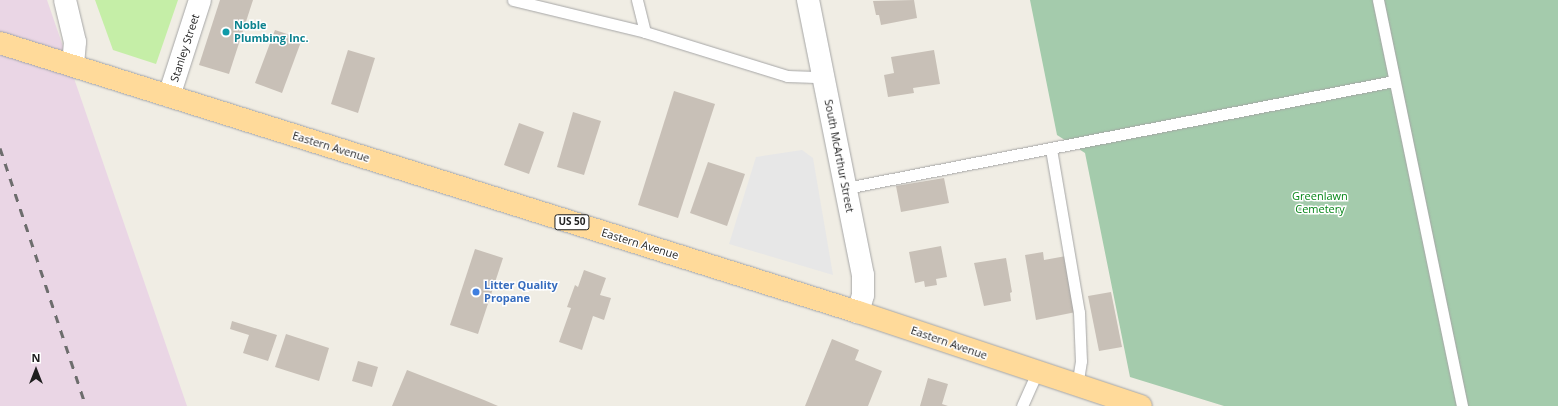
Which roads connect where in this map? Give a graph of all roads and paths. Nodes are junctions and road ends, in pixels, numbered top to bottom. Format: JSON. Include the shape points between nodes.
{"nodes":[{"id":1,"x":65,"y":0,"type":"edge"},
{"id":2,"x":200,"y":0,"type":"edge"},
{"id":3,"x":513,"y":0,"type":"edge"},
{"id":4,"x":637,"y":0,"type":"edge"},
{"id":5,"x":808,"y":0,"type":"edge"},
{"id":6,"x":1378,"y":0,"type":"edge"},
{"id":7,"x":645,"y":32,"type":"junction"},
{"id":8,"x":0,"y":43,"type":"edge"},
{"id":9,"x":73,"y":65,"type":"junction"},
{"id":10,"x":823,"y":77,"type":"junction"},
{"id":11,"x":1394,"y":81,"type":"junction"},
{"id":12,"x":169,"y":96,"type":"junction"},
{"id":13,"x":1051,"y":149,"type":"junction"},
{"id":14,"x":846,"y":188,"type":"junction"},
{"id":15,"x":858,"y":312,"type":"junction"},
{"id":16,"x":1037,"y":373,"type":"junction"},
{"id":17,"x":1077,"y":386,"type":"junction"},
{"id":18,"x":1022,"y":406,"type":"edge"},
{"id":19,"x":1142,"y":406,"type":"edge"},
{"id":20,"x":1462,"y":406,"type":"edge"}],
"edges":[{"from":1,"to":9,"type":"street","via":[[75,42]]},
{"from":2,"to":12,"type":"street","name":"Stanley Street"},
{"from":3,"to":7,"type":"lane"},
{"from":4,"to":7,"type":"lane"},
{"from":5,"to":10,"type":"street","name":"South McArthur Street"},
{"from":6,"to":11,"type":"lane"},
{"from":7,"to":10,"type":"lane","via":[[787,76]]},
{"from":8,"to":9,"type":"main road","name":"Eastern Avenue","number":"US 50"},
{"from":9,"to":12,"type":"main road","name":"Eastern Avenue","number":"US 50"},
{"from":10,"to":14,"type":"street","name":"South McArthur Street"},
{"from":11,"to":13,"type":"lane"},
{"from":11,"to":20,"type":"lane"},
{"from":12,"to":15,"type":"main road","name":"Eastern Avenue","number":"US 50"},
{"from":13,"to":14,"type":"lane"},
{"from":13,"to":17,"type":"lane","via":[[1079,312],[1081,361]]},
{"from":14,"to":15,"type":"street","name":"South McArthur Street","via":[[864,295]]},
{"from":15,"to":16,"type":"main road","name":"Eastern Avenue","number":"US 50"},
{"from":16,"to":17,"type":"main road","name":"Eastern Avenue","number":"US 50"},
{"from":16,"to":18,"type":"lane"},
{"from":17,"to":19,"type":"main road","name":"Eastern Avenue","number":"US 50"}]}
